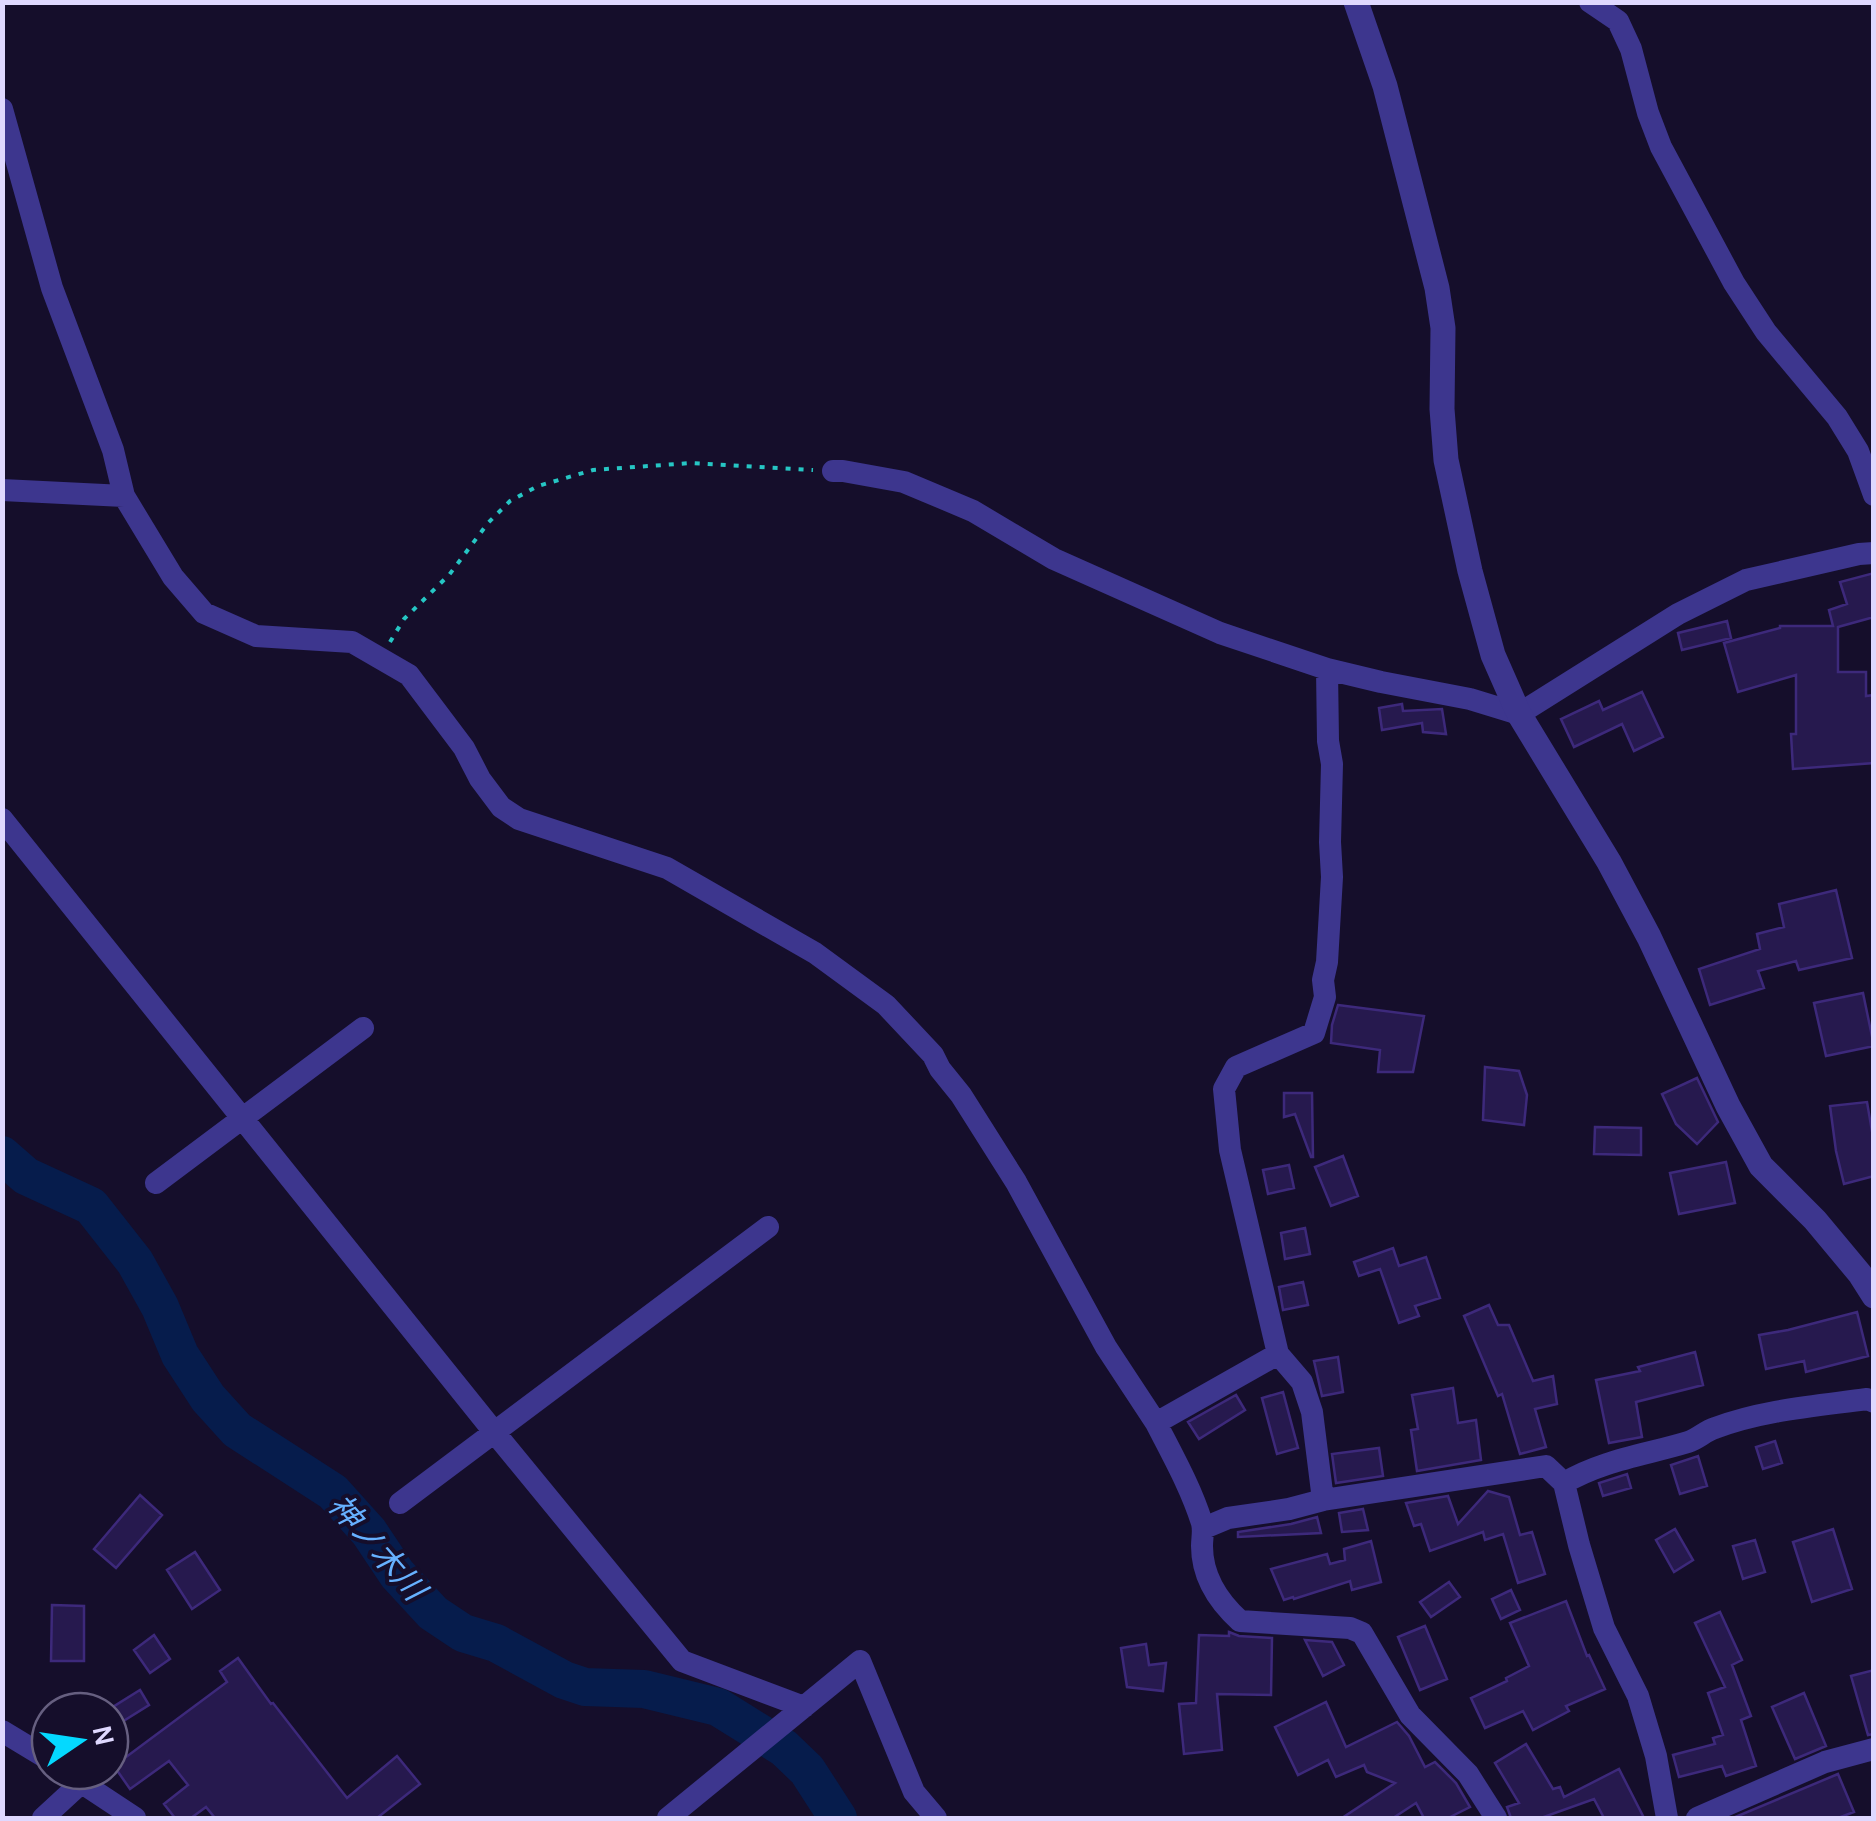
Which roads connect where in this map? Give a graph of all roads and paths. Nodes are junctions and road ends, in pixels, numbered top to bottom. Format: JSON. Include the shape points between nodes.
{"nodes":[{"id":1,"x":1356,"y":2,"type":"edge"},
{"id":2,"x":1590,"y":2,"type":"edge"},
{"id":3,"x":2,"y":110,"type":"edge"},
{"id":4,"x":833,"y":471,"type":"joint"},
{"id":5,"x":2,"y":490,"type":"edge"},
{"id":6,"x":1874,"y":495,"type":"edge"},
{"id":7,"x":124,"y":496,"type":"junction"},
{"id":8,"x":1874,"y":553,"type":"edge"},
{"id":9,"x":380,"y":656,"type":"junction"},
{"id":10,"x":1328,"y":669,"type":"junction"},
{"id":11,"x":1519,"y":714,"type":"junction"},
{"id":12,"x":2,"y":819,"type":"edge"},
{"id":13,"x":362,"y":1028,"type":"dead end"},
{"id":14,"x":242,"y":1116,"type":"junction"},
{"id":15,"x":156,"y":1183,"type":"dead end"},
{"id":16,"x":768,"y":1228,"type":"dead end"},
{"id":17,"x":1874,"y":1296,"type":"edge"},
{"id":18,"x":1278,"y":1354,"type":"junction"},
{"id":19,"x":1874,"y":1402,"type":"edge"},
{"id":20,"x":1156,"y":1423,"type":"junction"},
{"id":21,"x":495,"y":1433,"type":"junction"},
{"id":22,"x":1564,"y":1483,"type":"junction"},
{"id":23,"x":1323,"y":1500,"type":"junction"},
{"id":24,"x":400,"y":1504,"type":"dead end"},
{"id":25,"x":1204,"y":1528,"type":"junction"},
{"id":26,"x":804,"y":1707,"type":"junction"},
{"id":27,"x":2,"y":1731,"type":"edge"},
{"id":28,"x":30,"y":1748,"type":"edge"},
{"id":29,"x":1874,"y":1749,"type":"edge"},
{"id":30,"x":62,"y":1791,"type":"edge"},
{"id":31,"x":93,"y":1791,"type":"edge"},
{"id":32,"x":42,"y":1818,"type":"edge"},
{"id":33,"x":134,"y":1818,"type":"edge"},
{"id":34,"x":668,"y":1818,"type":"edge"},
{"id":35,"x":936,"y":1818,"type":"edge"},
{"id":36,"x":1496,"y":1818,"type":"edge"},
{"id":37,"x":1667,"y":1818,"type":"edge"},
{"id":38,"x":1697,"y":1818,"type":"edge"}],
"edges":[{"from":1,"to":11,"type":"street","via":[[1386,86],[1438,288],[1446,460],[1494,655]]},
{"from":2,"to":6,"type":"street","via":[[1618,20],[1661,148],[1766,332],[1858,451]]},
{"from":3,"to":7,"type":"street","via":[[52,288]]},
{"from":4,"to":9,"type":"path","via":[[690,463],[593,470],[538,486],[488,524]]},
{"from":4,"to":10,"type":"street","via":[[904,482],[1220,634]]},
{"from":5,"to":7,"type":"street"},
{"from":7,"to":9,"type":"street","via":[[204,613],[256,636],[352,642]]},
{"from":8,"to":11,"type":"street","via":[[1746,580],[1678,614]]},
{"from":9,"to":20,"type":"street","via":[[409,675],[501,807],[667,868],[816,953],[886,1005],[961,1095]]},
{"from":10,"to":11,"type":"street"},
{"from":10,"to":18,"type":"street","via":[[1332,876],[1325,998],[1314,1033],[1236,1067],[1224,1089],[1230,1150]]},
{"from":11,"to":17,"type":"street","via":[[1610,862],[1761,1166],[1815,1220]]},
{"from":12,"to":14,"type":"street"},
{"from":13,"to":14,"type":"street"},
{"from":14,"to":15,"type":"street"},
{"from":14,"to":21,"type":"street"},
{"from":16,"to":21,"type":"street"},
{"from":18,"to":20,"type":"street"},
{"from":18,"to":23,"type":"street","via":[[1302,1382],[1312,1412]]},
{"from":19,"to":22,"type":"street","via":[[1769,1414]]},
{"from":20,"to":25,"type":"street"},
{"from":21,"to":24,"type":"street"},
{"from":21,"to":26,"type":"street","via":[[682,1660]]},
{"from":22,"to":23,"type":"street","via":[[1546,1466]]},
{"from":22,"to":37,"type":"street","via":[[1604,1628],[1638,1696]]},
{"from":23,"to":25,"type":"street"},
{"from":25,"to":36,"type":"street","via":[[1204,1562],[1227,1609],[1240,1621],[1362,1633],[1410,1714],[1468,1774]]},
{"from":26,"to":34,"type":"street"},
{"from":26,"to":35,"type":"street","via":[[860,1660],[914,1792]]},
{"from":27,"to":28,"type":"street"},
{"from":29,"to":38,"type":"street","via":[[1825,1762]]},
{"from":30,"to":32,"type":"street"},
{"from":31,"to":33,"type":"street"}]}
